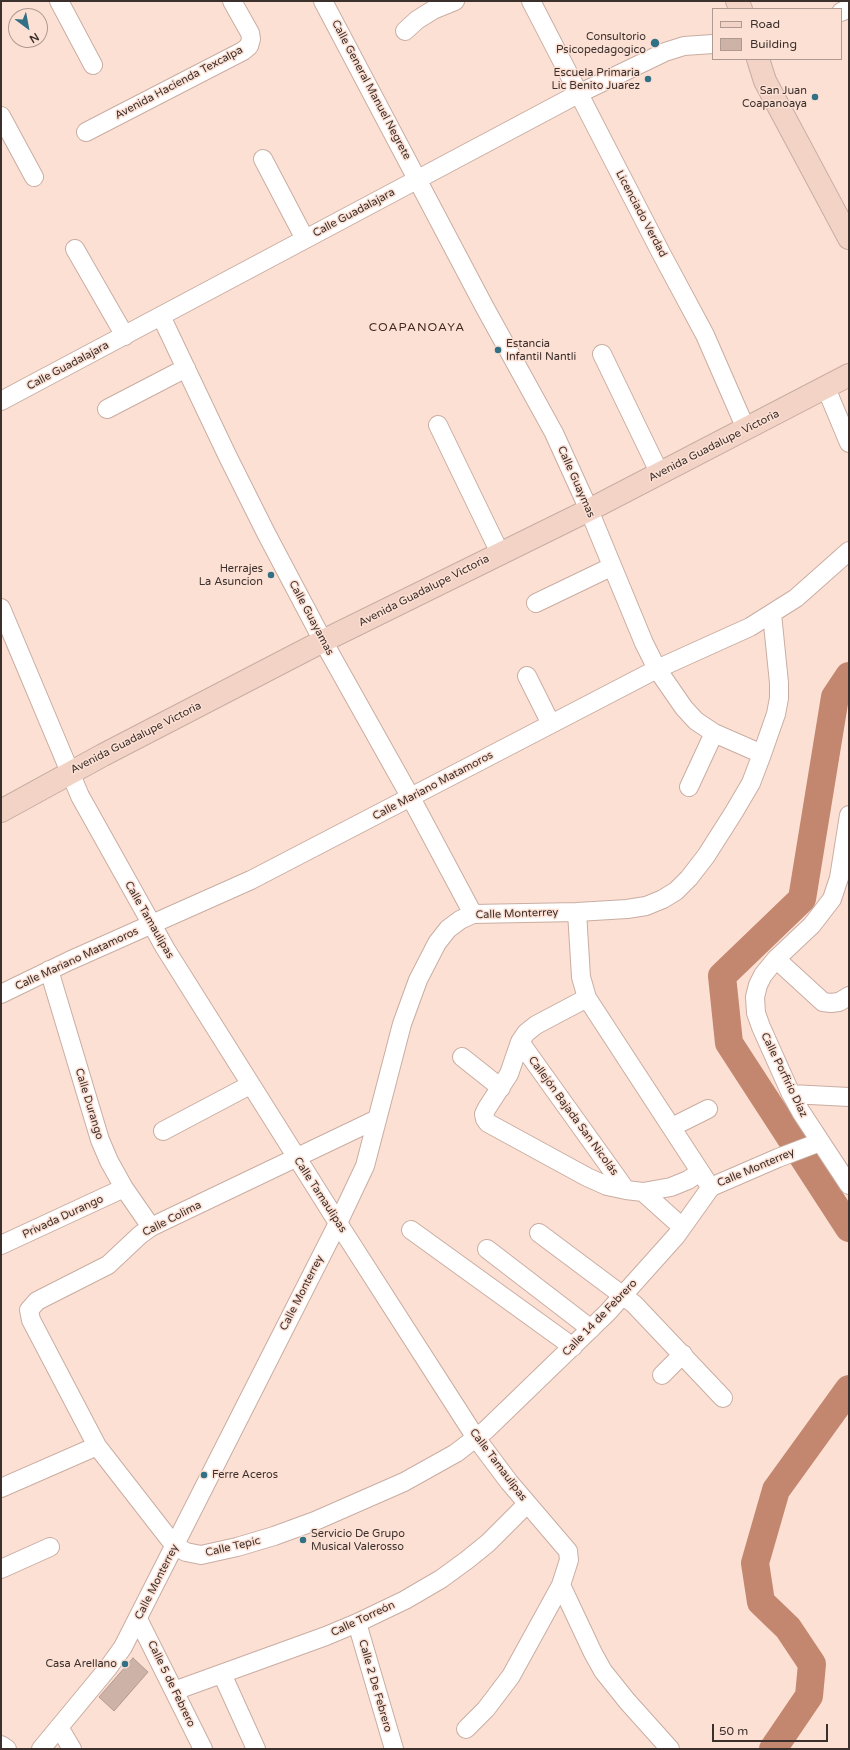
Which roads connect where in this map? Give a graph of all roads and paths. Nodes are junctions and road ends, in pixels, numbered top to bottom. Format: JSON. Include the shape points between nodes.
{"nodes":[{"id":1,"x":59,"y":1,"type":"edge"},
{"id":2,"x":232,"y":1,"type":"edge"},
{"id":3,"x":455,"y":1,"type":"edge"},
{"id":4,"x":532,"y":1,"type":"edge"},
{"id":5,"x":328,"y":2,"type":"edge"},
{"id":6,"x":405,"y":31,"type":"dead end"},
{"id":7,"x":712,"y":44,"type":"edge"},
{"id":8,"x":758,"y":60,"type":"edge"},
{"id":9,"x":93,"y":65,"type":"dead end"},
{"id":10,"x":578,"y":94,"type":"junction"},
{"id":11,"x":1,"y":116,"type":"edge"},
{"id":12,"x":86,"y":132,"type":"dead end"},
{"id":13,"x":262,"y":159,"type":"dead end"},
{"id":14,"x":34,"y":177,"type":"dead end"},
{"id":15,"x":418,"y":178,"type":"junction"},
{"id":16,"x":849,"y":238,"type":"edge"},
{"id":17,"x":305,"y":239,"type":"junction"},
{"id":18,"x":75,"y":249,"type":"dead end"},
{"id":19,"x":161,"y":316,"type":"junction"},
{"id":20,"x":125,"y":336,"type":"junction"},
{"id":21,"x":602,"y":354,"type":"dead end"},
{"id":22,"x":186,"y":368,"type":"junction"},
{"id":23,"x":849,"y":375,"type":"edge"},
{"id":24,"x":826,"y":388,"type":"junction"},
{"id":25,"x":1,"y":401,"type":"edge"},
{"id":26,"x":106,"y":409,"type":"dead end"},
{"id":27,"x":438,"y":425,"type":"dead end"},
{"id":28,"x":746,"y":429,"type":"junction"},
{"id":29,"x":849,"y":443,"type":"edge"},
{"id":30,"x":660,"y":474,"type":"junction"},
{"id":31,"x":589,"y":510,"type":"junction"},
{"id":32,"x":849,"y":551,"type":"edge"},
{"id":33,"x":500,"y":553,"type":"junction"},
{"id":34,"x":612,"y":567,"type":"junction"},
{"id":35,"x":536,"y":603,"type":"dead end"},
{"id":36,"x":1,"y":608,"type":"edge"},
{"id":37,"x":772,"y":614,"type":"junction"},
{"id":38,"x":323,"y":641,"type":"junction"},
{"id":39,"x":657,"y":669,"type":"junction"},
{"id":40,"x":527,"y":676,"type":"dead end"},
{"id":41,"x":551,"y":724,"type":"junction"},
{"id":42,"x":714,"y":733,"type":"junction"},
{"id":43,"x":762,"y":754,"type":"junction"},
{"id":44,"x":69,"y":773,"type":"junction"},
{"id":45,"x":689,"y":787,"type":"dead end"},
{"id":46,"x":411,"y":798,"type":"junction"},
{"id":47,"x":1,"y":811,"type":"edge"},
{"id":48,"x":849,"y":815,"type":"edge"},
{"id":49,"x":577,"y":912,"type":"junction"},
{"id":50,"x":473,"y":914,"type":"junction"},
{"id":51,"x":151,"y":925,"type":"junction"},
{"id":52,"x":776,"y":959,"type":"junction"},
{"id":53,"x":49,"y":970,"type":"junction"},
{"id":54,"x":1,"y":994,"type":"edge"},
{"id":55,"x":849,"y":996,"type":"edge"},
{"id":56,"x":587,"y":998,"type":"junction"},
{"id":57,"x":520,"y":1042,"type":"junction"},
{"id":58,"x":462,"y":1057,"type":"dead end"},
{"id":59,"x":250,"y":1085,"type":"junction"},
{"id":60,"x":501,"y":1088,"type":"junction"},
{"id":61,"x":791,"y":1094,"type":"junction"},
{"id":62,"x":849,"y":1097,"type":"edge"},
{"id":63,"x":708,"y":1109,"type":"dead end"},
{"id":64,"x":377,"y":1119,"type":"junction"},
{"id":65,"x":672,"y":1127,"type":"junction"},
{"id":66,"x":163,"y":1131,"type":"dead end"},
{"id":67,"x":820,"y":1142,"type":"junction"},
{"id":68,"x":296,"y":1158,"type":"junction"},
{"id":69,"x":700,"y":1172,"type":"junction"},
{"id":70,"x":849,"y":1185,"type":"edge"},
{"id":71,"x":711,"y":1187,"type":"junction"},
{"id":72,"x":124,"y":1188,"type":"junction"},
{"id":73,"x":634,"y":1191,"type":"junction"},
{"id":74,"x":338,"y":1224,"type":"junction"},
{"id":75,"x":151,"y":1227,"type":"junction"},
{"id":76,"x":682,"y":1227,"type":"junction"},
{"id":77,"x":411,"y":1230,"type":"dead end"},
{"id":78,"x":539,"y":1233,"type":"dead end"},
{"id":79,"x":1,"y":1245,"type":"edge"},
{"id":80,"x":487,"y":1249,"type":"dead end"},
{"id":81,"x":623,"y":1295,"type":"junction"},
{"id":82,"x":591,"y":1329,"type":"junction"},
{"id":83,"x":573,"y":1347,"type":"junction"},
{"id":84,"x":683,"y":1354,"type":"junction"},
{"id":85,"x":662,"y":1375,"type":"dead end"},
{"id":86,"x":724,"y":1398,"type":"dead end"},
{"id":87,"x":476,"y":1438,"type":"junction"},
{"id":88,"x":97,"y":1446,"type":"junction"},
{"id":89,"x":1,"y":1488,"type":"edge"},
{"id":90,"x":527,"y":1504,"type":"junction"},
{"id":91,"x":50,"y":1546,"type":"dead end"},
{"id":92,"x":175,"y":1546,"type":"junction"},
{"id":93,"x":1,"y":1569,"type":"edge"},
{"id":94,"x":561,"y":1585,"type":"junction"},
{"id":95,"x":138,"y":1619,"type":"junction"},
{"id":96,"x":357,"y":1623,"type":"junction"},
{"id":97,"x":222,"y":1674,"type":"junction"},
{"id":98,"x":174,"y":1691,"type":"junction"},
{"id":99,"x":59,"y":1727,"type":"junction"},
{"id":100,"x":466,"y":1729,"type":"dead end"},
{"id":101,"x":1,"y":1745,"type":"edge"},
{"id":102,"x":7,"y":1749,"type":"edge"},
{"id":103,"x":41,"y":1749,"type":"edge"},
{"id":104,"x":72,"y":1749,"type":"edge"},
{"id":105,"x":203,"y":1749,"type":"edge"},
{"id":106,"x":256,"y":1749,"type":"edge"},
{"id":107,"x":394,"y":1749,"type":"edge"},
{"id":108,"x":670,"y":1749,"type":"edge"}],
"edges":[{"from":1,"to":9,"type":"street"},
{"from":2,"to":12,"type":"street","name":"Avenida Hacienda Texcalpa","via":[[250,33],[249,46],[243,52]]},
{"from":3,"to":6,"type":"street","via":[[433,10]]},
{"from":4,"to":10,"type":"street","name":"Licenciado Verdad"},
{"from":5,"to":15,"type":"street","name":"Calle General Manuel Negrete"},
{"from":7,"to":10,"type":"street","name":"Calle Guadalajara","via":[[684,46],[665,52]]},
{"from":8,"to":16,"type":"main road","via":[[765,81]]},
{"from":10,"to":15,"type":"street","name":"Calle Guadalajara"},
{"from":10,"to":28,"type":"street","name":"Licenciado Verdad","via":[[705,335]]},
{"from":11,"to":14,"type":"street"},
{"from":13,"to":17,"type":"street"},
{"from":15,"to":17,"type":"street","name":"Calle Guadalajara"},
{"from":15,"to":31,"type":"street","name":"Calle Guaymas","via":[[554,433]]},
{"from":17,"to":19,"type":"street","name":"Calle Guadalajara"},
{"from":18,"to":20,"type":"street"},
{"from":19,"to":20,"type":"street","name":"Calle Guadalajara"},
{"from":19,"to":22,"type":"street","name":"Calle Guayamas"},
{"from":20,"to":25,"type":"street","name":"Calle Guadalajara"},
{"from":21,"to":30,"type":"street"},
{"from":22,"to":26,"type":"street"},
{"from":22,"to":38,"type":"street","name":"Calle Guayamas","via":[[244,492]]},
{"from":23,"to":24,"type":"main road","name":"Avenida Guadalupe Victoria"},
{"from":24,"to":28,"type":"main road","name":"Avenida Guadalupe Victoria"},
{"from":24,"to":29,"type":"street"},
{"from":27,"to":33,"type":"street"},
{"from":28,"to":30,"type":"main road","name":"Avenida Guadalupe Victoria"},
{"from":30,"to":31,"type":"main road","name":"Avenida Guadalupe Victoria"},
{"from":31,"to":33,"type":"main road","name":"Avenida Guadalupe Victoria"},
{"from":31,"to":34,"type":"street","name":"Calle Guaymas"},
{"from":32,"to":37,"type":"street","name":"Calle Mariano Matamoros","via":[[796,598]]},
{"from":33,"to":38,"type":"main road","name":"Avenida Guadalupe Victoria"},
{"from":34,"to":35,"type":"street"},
{"from":34,"to":39,"type":"street","name":"Calle Guaymas"},
{"from":36,"to":44,"type":"street","name":"Calle Tamaulipas"},
{"from":37,"to":39,"type":"street","name":"Calle Mariano Matamoros","via":[[750,627]]},
{"from":37,"to":43,"type":"street","name":"Calle Monterrey","via":[[779,698]]},
{"from":38,"to":44,"type":"main road","name":"Avenida Guadalupe Victoria"},
{"from":38,"to":46,"type":"street","name":"Calle Guayamas"},
{"from":39,"to":41,"type":"street","name":"Calle Mariano Matamoros"},
{"from":39,"to":42,"type":"street","name":"Calle Guaymas","via":[[684,708],[696,721]]},
{"from":40,"to":41,"type":"street"},
{"from":41,"to":46,"type":"street","name":"Calle Mariano Matamoros"},
{"from":42,"to":43,"type":"street","name":"Calle Guaymas"},
{"from":42,"to":45,"type":"street"},
{"from":43,"to":49,"type":"street","name":"Calle Monterrey","via":[[751,783],[706,856],[676,891],[646,906]]},
{"from":44,"to":47,"type":"main road","name":"Avenida Guadalupe Victoria"},
{"from":44,"to":51,"type":"street","name":"Calle Tamaulipas","via":[[91,819]]},
{"from":46,"to":50,"type":"street","name":"Calle Guayamas"},
{"from":46,"to":51,"type":"street","name":"Calle Mariano Matamoros","via":[[251,880]]},
{"from":48,"to":52,"type":"street","name":"Calle Porfirio Díaz","via":[[839,878],[832,899],[812,925]]},
{"from":49,"to":50,"type":"street","name":"Calle Monterrey"},
{"from":49,"to":56,"type":"street","name":"Calle Monterrey","via":[[581,977]]},
{"from":50,"to":64,"type":"street","name":"Calle Monterrey","via":[[448,929],[437,943],[418,980],[402,1024]]},
{"from":51,"to":53,"type":"street","name":"Calle Mariano Matamoros"},
{"from":51,"to":59,"type":"street","name":"Calle Tamaulipas"},
{"from":52,"to":55,"type":"street","via":[[823,1002],[831,1004]]},
{"from":52,"to":61,"type":"street","name":"Calle Porfirio Díaz","via":[[762,975],[758,985],[755,997],[756,1013]]},
{"from":53,"to":54,"type":"street","name":"Calle Mariano Matamoros"},
{"from":53,"to":72,"type":"street","name":"Calle Durango","via":[[100,1140]]},
{"from":56,"to":57,"type":"street","name":"Calle Monterrey","via":[[536,1025]]},
{"from":56,"to":65,"type":"street","name":"Calle Monterrey"},
{"from":57,"to":60,"type":"street","name":"Calle Monterrey","via":[[509,1074]]},
{"from":57,"to":73,"type":"street","name":"Callejón Bajada San Nicolás"},
{"from":58,"to":60,"type":"street"},
{"from":59,"to":66,"type":"street"},
{"from":59,"to":68,"type":"street","name":"Calle Tamaulipas"},
{"from":60,"to":73,"type":"street","name":"Calle Monterrey","via":[[484,1114],[488,1123],[587,1177],[607,1186]]},
{"from":61,"to":62,"type":"street"},
{"from":61,"to":67,"type":"street","name":"Calle Porfirio Díaz"},
{"from":63,"to":65,"type":"street"},
{"from":64,"to":68,"type":"street","name":"Calle Colima"},
{"from":64,"to":74,"type":"street","name":"Calle Monterrey","via":[[365,1166]]},
{"from":65,"to":69,"type":"street","name":"Calle Monterrey"},
{"from":67,"to":70,"type":"street","name":"Calle Porfirio Díaz"},
{"from":67,"to":71,"type":"street","name":"Calle Monterrey"},
{"from":68,"to":74,"type":"street","name":"Calle Tamaulipas"},
{"from":68,"to":75,"type":"street","name":"Calle Colima"},
{"from":69,"to":71,"type":"street","name":"Calle Monterrey"},
{"from":69,"to":73,"type":"street","name":"Calle Monterrey","via":[[670,1188]]},
{"from":71,"to":76,"type":"street","name":"Calle 14 de Febrero"},
{"from":72,"to":75,"type":"street","name":"Calle Durango"},
{"from":72,"to":79,"type":"street","name":"Privada Durango"},
{"from":73,"to":76,"type":"street","name":"Callejón Bajada San Nicolás"},
{"from":74,"to":87,"type":"street","name":"Calle Tamaulipas"},
{"from":74,"to":92,"type":"street","name":"Calle Monterrey"},
{"from":75,"to":88,"type":"street","name":"Calle Colima","via":[[108,1265],[37,1301],[29,1310],[31,1320]]},
{"from":76,"to":81,"type":"street","name":"Calle 14 de Febrero"},
{"from":77,"to":83,"type":"street"},
{"from":78,"to":81,"type":"street"},
{"from":80,"to":82,"type":"street"},
{"from":81,"to":82,"type":"street","name":"Calle 14 de Febrero"},
{"from":81,"to":84,"type":"street"},
{"from":82,"to":83,"type":"street","name":"Calle 14 de Febrero"},
{"from":83,"to":87,"type":"street","name":"Calle 14 de Febrero"},
{"from":84,"to":85,"type":"street"},
{"from":84,"to":86,"type":"street"},
{"from":87,"to":90,"type":"street","name":"Calle Tamaulipas"},
{"from":87,"to":92,"type":"street","name":"Calle Tepic","via":[[433,1467],[404,1482],[274,1536],[201,1555],[186,1552]]},
{"from":88,"to":89,"type":"street"},
{"from":88,"to":92,"type":"street","name":"Calle Tepic"},
{"from":90,"to":94,"type":"street","name":"Calle Tamaulipas","via":[[568,1551],[569,1560]]},
{"from":90,"to":96,"type":"street","name":"Calle Torreón","via":[[488,1543],[441,1579]]},
{"from":91,"to":93,"type":"street"},
{"from":92,"to":95,"type":"street","name":"Calle Monterrey"},
{"from":94,"to":100,"type":"street","via":[[511,1676],[490,1704]]},
{"from":94,"to":108,"type":"street","via":[[603,1671]]},
{"from":95,"to":98,"type":"street","name":"Calle 5 de Febrero"},
{"from":95,"to":99,"type":"street","name":"Calle Monterrey","via":[[108,1668]]},
{"from":96,"to":97,"type":"street","name":"Calle Torreón"},
{"from":96,"to":107,"type":"street","name":"Calle 2 De Febrero"},
{"from":97,"to":98,"type":"street","name":"Calle Torreón"},
{"from":97,"to":106,"type":"street"},
{"from":98,"to":105,"type":"street","name":"Calle 5 de Febrero"},
{"from":99,"to":103,"type":"street","name":"Calle Monterrey"},
{"from":99,"to":104,"type":"street"},
{"from":101,"to":102,"type":"street"}]}
